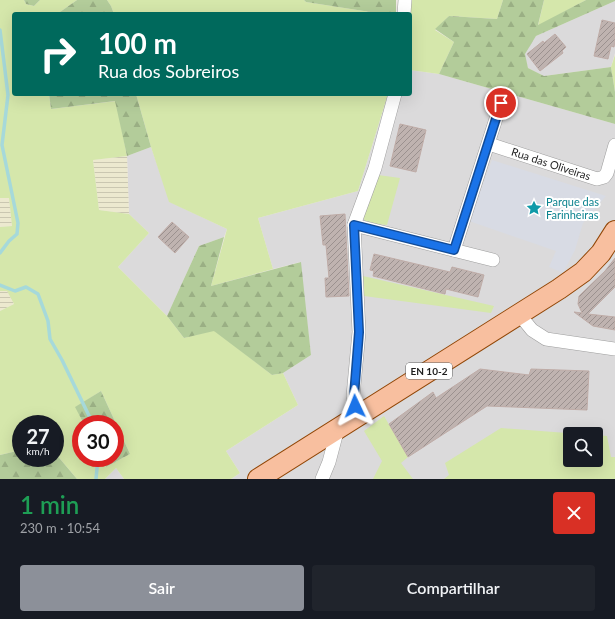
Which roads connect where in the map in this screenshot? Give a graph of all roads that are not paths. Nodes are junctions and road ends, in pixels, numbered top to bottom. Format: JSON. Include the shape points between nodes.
{"nodes":[{"id":1,"x":405,"y":0,"type":"edge"},
{"id":2,"x":404,"y":12,"type":"edge"},
{"id":3,"x":393,"y":96,"type":"edge"},
{"id":4,"x":501,"y":103,"type":"dead end"},
{"id":5,"x":488,"y":144,"type":"junction"},
{"id":6,"x":615,"y":145,"type":"edge"},
{"id":7,"x":354,"y":225,"type":"junction"},
{"id":8,"x":615,"y":231,"type":"edge"},
{"id":9,"x":454,"y":250,"type":"junction"},
{"id":10,"x":493,"y":260,"type":"dead end"},
{"id":11,"x":519,"y":314,"type":"junction"},
{"id":12,"x":615,"y":349,"type":"edge"},
{"id":13,"x":357,"y":416,"type":"junction"},
{"id":14,"x":338,"y":428,"type":"junction"},
{"id":15,"x":258,"y":479,"type":"edge"},
{"id":16,"x":322,"y":479,"type":"edge"}],
"edges":[{"from":1,"to":2,"type":"street"},
{"from":3,"to":7,"type":"street","via":[[375,168]]},
{"from":4,"to":5,"type":"street"},
{"from":5,"to":6,"type":"street","name":"Rua das Oliveiras","via":[[597,179],[607,173]]},
{"from":5,"to":9,"type":"street"},
{"from":7,"to":9,"type":"street"},
{"from":7,"to":13,"type":"street","via":[[359,332],[354,396]]},
{"from":8,"to":11,"type":"main road","number":"EN 10-2","via":[[601,253],[583,272]]},
{"from":9,"to":10,"type":"street"},
{"from":11,"to":12,"type":"street","via":[[532,330],[546,339]]},
{"from":11,"to":13,"type":"main road","number":"EN 10-2"},
{"from":13,"to":14,"type":"main road","number":"EN 10-2"},
{"from":14,"to":15,"type":"main road","number":"EN 10-2"},
{"from":14,"to":16,"type":"street","via":[[330,462]]}]}
